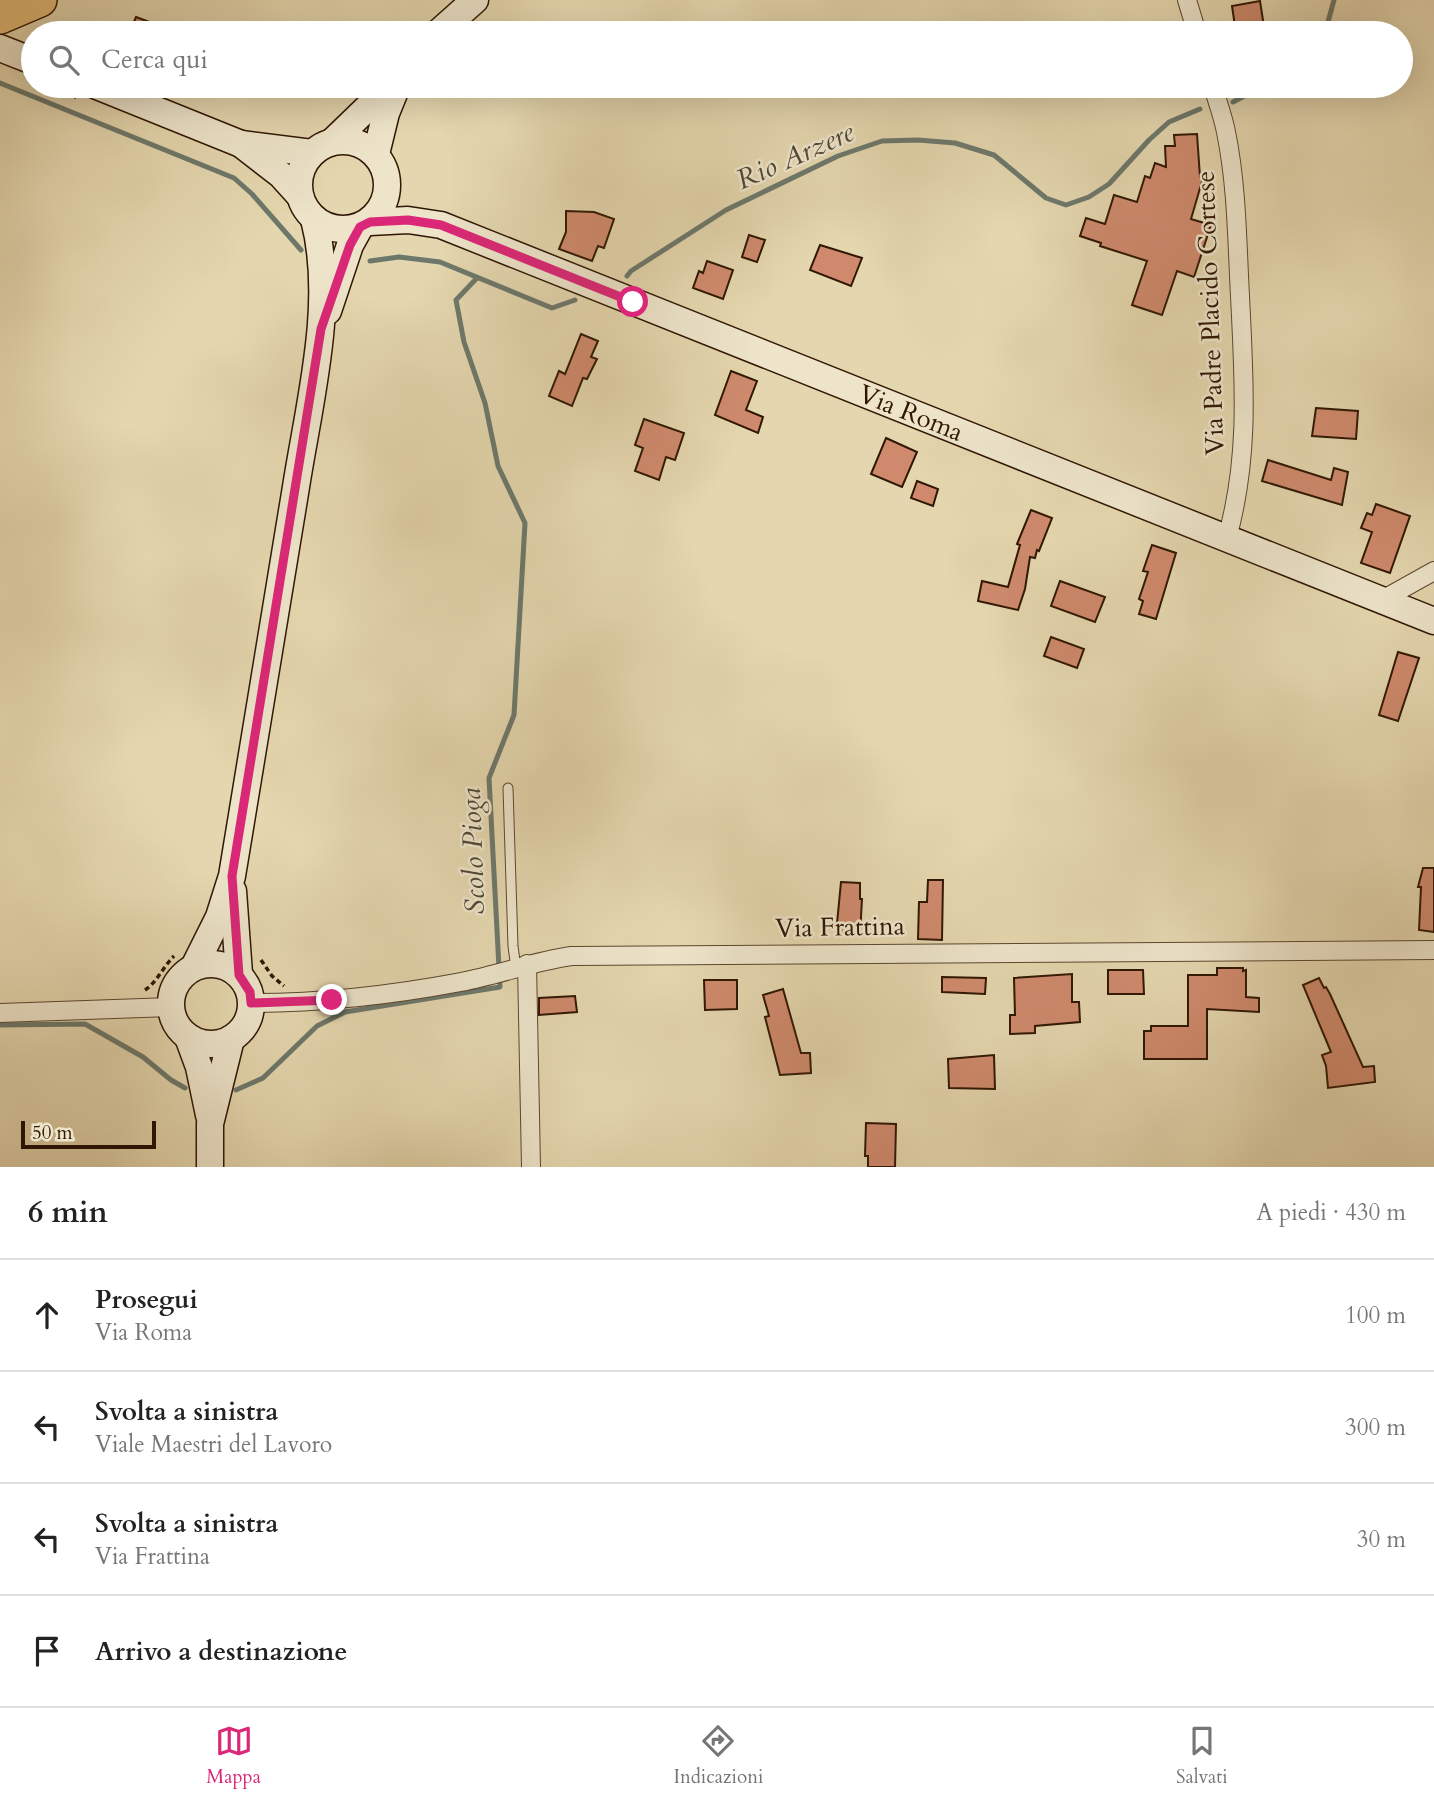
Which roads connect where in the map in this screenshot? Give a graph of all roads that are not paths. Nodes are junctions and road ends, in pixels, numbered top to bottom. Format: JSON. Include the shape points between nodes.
{"nodes":[{"id":1,"x":40,"y":0,"type":"edge"},
{"id":2,"x":475,"y":0,"type":"edge"},
{"id":3,"x":1187,"y":0,"type":"edge"},
{"id":4,"x":0,"y":17,"type":"edge"},
{"id":5,"x":451,"y":21,"type":"edge"},
{"id":6,"x":1193,"y":21,"type":"edge"},
{"id":7,"x":0,"y":48,"type":"edge"},
{"id":8,"x":21,"y":56,"type":"edge"},
{"id":9,"x":127,"y":98,"type":"edge"},
{"id":10,"x":377,"y":98,"type":"edge"},
{"id":11,"x":392,"y":98,"type":"edge"},
{"id":12,"x":1217,"y":98,"type":"edge"},
{"id":13,"x":241,"y":144,"type":"junction"},
{"id":14,"x":322,"y":148,"type":"junction"},
{"id":15,"x":376,"y":154,"type":"junction"},
{"id":16,"x":388,"y":181,"type":"junction"},
{"id":17,"x":300,"y":196,"type":"junction"},
{"id":18,"x":314,"y":219,"type":"junction"},
{"id":19,"x":365,"y":224,"type":"junction"},
{"id":20,"x":441,"y":225,"type":"junction"},
{"id":21,"x":321,"y":329,"type":"junction"},
{"id":22,"x":1227,"y":538,"type":"junction"},
{"id":23,"x":1434,"y":571,"type":"edge"},
{"id":24,"x":1382,"y":600,"type":"junction"},
{"id":25,"x":1434,"y":621,"type":"edge"},
{"id":26,"x":508,"y":788,"type":"dead end"},
{"id":27,"x":232,"y":876,"type":"junction"},
{"id":28,"x":1434,"y":950,"type":"edge"},
{"id":29,"x":186,"y":960,"type":"junction"},
{"id":30,"x":510,"y":970,"type":"junction"},
{"id":31,"x":239,"y":975,"type":"junction"},
{"id":32,"x":251,"y":1003,"type":"junction"},
{"id":33,"x":171,"y":1007,"type":"junction"},
{"id":34,"x":0,"y":1013,"type":"edge"},
{"id":35,"x":188,"y":1037,"type":"junction"},
{"id":36,"x":231,"y":1039,"type":"junction"},
{"id":37,"x":210,"y":1124,"type":"junction"},
{"id":38,"x":210,"y":1167,"type":"edge"},
{"id":39,"x":531,"y":1167,"type":"edge"}],
"edges":[{"from":1,"to":4,"type":"highway"},
{"from":2,"to":5,"type":"main road"},
{"from":3,"to":6,"type":"street"},
{"from":7,"to":8,"type":"main road"},
{"from":9,"to":13,"type":"main road"},
{"from":10,"to":14,"type":"main road"},
{"from":11,"to":15,"type":"main road"},
{"from":12,"to":22,"type":"street","name":"Via Padre Placido Cortese","via":[[1234,181],[1243,372],[1241,477]]},
{"from":13,"to":14,"type":"main road"},
{"from":13,"to":17,"type":"main road"},
{"from":14,"to":15,"type":"main road","via":[[348,141]]},
{"from":14,"to":17,"type":"main road","via":[[301,173]]},
{"from":15,"to":16,"type":"main road"},
{"from":16,"to":19,"type":"main road","via":[[381,210]]},
{"from":16,"to":20,"type":"main road","name":"Via Roma"},
{"from":17,"to":18,"type":"main road"},
{"from":18,"to":19,"type":"main road","via":[[344,230]]},
{"from":18,"to":21,"type":"main road","via":[[319,239]]},
{"from":19,"to":20,"type":"main road","name":"Via Roma","via":[[408,220]]},
{"from":19,"to":21,"type":"main road","via":[[350,245]]},
{"from":20,"to":22,"type":"main road","name":"Via Roma"},
{"from":21,"to":27,"type":"main road"},
{"from":22,"to":24,"type":"main road","name":"Via Roma"},
{"from":23,"to":24,"type":"street"},
{"from":24,"to":25,"type":"main road","name":"Via Roma"},
{"from":26,"to":30,"type":"lane"},
{"from":27,"to":29,"type":"main road","via":[[219,917]]},
{"from":27,"to":31,"type":"main road"},
{"from":28,"to":30,"type":"street","name":"Via Frattina","via":[[572,956]]},
{"from":29,"to":31,"type":"main road","via":[[225,966]]},
{"from":29,"to":33,"type":"main road"},
{"from":30,"to":32,"type":"street","name":"Via Frattina","via":[[332,1000]]},
{"from":30,"to":39,"type":"street"},
{"from":31,"to":32,"type":"main road"},
{"from":32,"to":36,"type":"main road","via":[[246,1024]]},
{"from":33,"to":34,"type":"street"},
{"from":33,"to":35,"type":"main road"},
{"from":35,"to":36,"type":"main road","via":[[217,1044]]},
{"from":35,"to":37,"type":"main road"},
{"from":36,"to":37,"type":"main road"},
{"from":37,"to":38,"type":"main road"}]}
